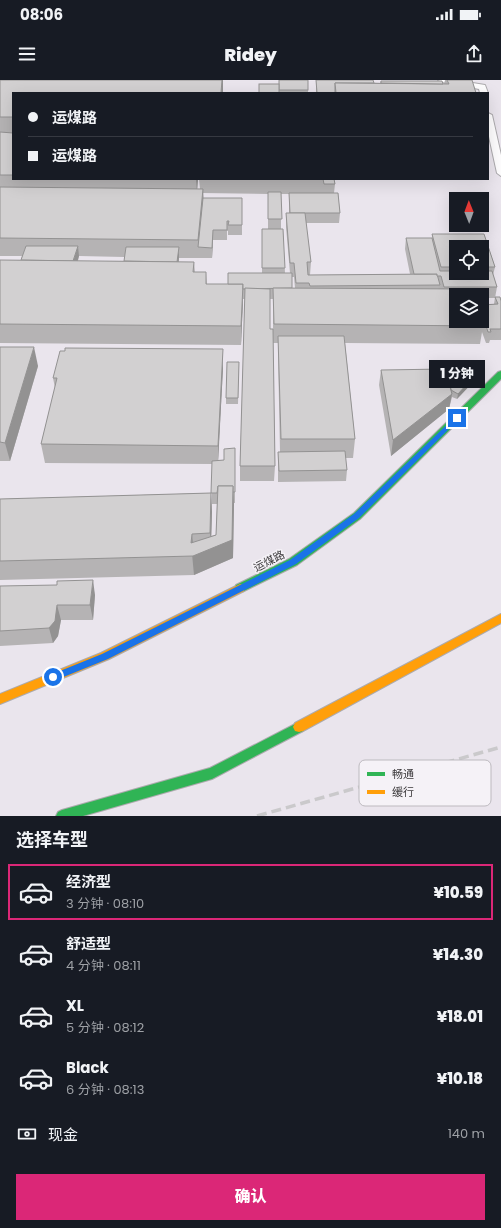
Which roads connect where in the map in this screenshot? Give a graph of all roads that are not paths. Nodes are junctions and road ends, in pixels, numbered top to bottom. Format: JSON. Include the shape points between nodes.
{"nodes":[{"id":1,"x":442,"y":80,"type":"edge"},
{"id":2,"x":484,"y":92,"type":"edge"},
{"id":3,"x":489,"y":119,"type":"edge"},
{"id":4,"x":501,"y":173,"type":"edge"},
{"id":5,"x":501,"y":374,"type":"edge"},
{"id":6,"x":501,"y":618,"type":"edge"},
{"id":7,"x":0,"y":699,"type":"edge"},
{"id":8,"x":62,"y":816,"type":"edge"}],
"edges":[{"from":1,"to":2,"type":"lane","via":[[482,87]]},
{"from":3,"to":4,"type":"lane"},
{"from":5,"to":7,"type":"street","name":"运煤路","via":[[357,516],[293,562],[105,656]]},
{"from":6,"to":8,"type":"street","via":[[212,773]]}]}
